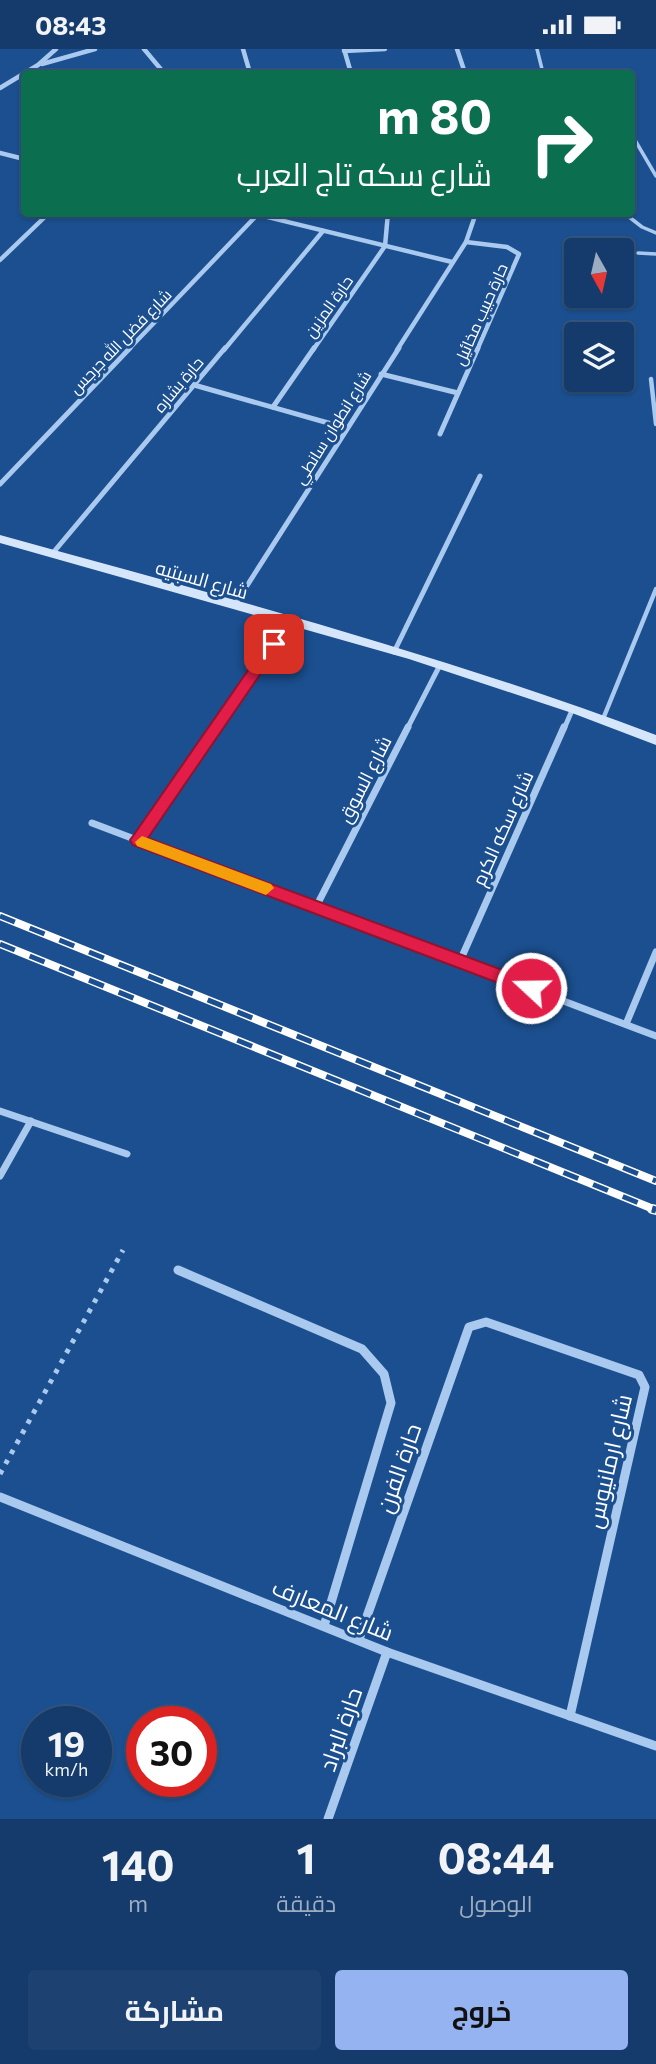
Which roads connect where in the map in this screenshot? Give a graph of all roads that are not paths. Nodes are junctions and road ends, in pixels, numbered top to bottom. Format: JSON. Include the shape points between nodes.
{"nodes":[{"id":1,"x":56,"y":49,"type":"edge"},
{"id":2,"x":95,"y":49,"type":"edge"},
{"id":3,"x":144,"y":49,"type":"edge"},
{"id":4,"x":243,"y":49,"type":"edge"},
{"id":5,"x":385,"y":49,"type":"edge"},
{"id":6,"x":457,"y":49,"type":"edge"},
{"id":7,"x":537,"y":49,"type":"edge"},
{"id":8,"x":344,"y":50,"type":"edge"},
{"id":9,"x":38,"y":65,"type":"junction"},
{"id":10,"x":30,"y":70,"type":"edge"},
{"id":11,"x":162,"y":70,"type":"edge"},
{"id":12,"x":249,"y":70,"type":"edge"},
{"id":13,"x":350,"y":70,"type":"edge"},
{"id":14,"x":463,"y":70,"type":"edge"},
{"id":15,"x":542,"y":70,"type":"edge"},
{"id":16,"x":21,"y":75,"type":"edge"},
{"id":17,"x":0,"y":88,"type":"edge"},
{"id":18,"x":635,"y":140,"type":"edge"},
{"id":19,"x":0,"y":153,"type":"edge"},
{"id":20,"x":21,"y":158,"type":"edge"},
{"id":21,"x":656,"y":176,"type":"edge"},
{"id":22,"x":45,"y":217,"type":"edge"},
{"id":23,"x":251,"y":217,"type":"edge"},
{"id":24,"x":267,"y":217,"type":"edge"},
{"id":25,"x":291,"y":217,"type":"edge"},
{"id":26,"x":388,"y":217,"type":"edge"},
{"id":27,"x":475,"y":217,"type":"edge"},
{"id":28,"x":629,"y":217,"type":"edge"},
{"id":29,"x":293,"y":223,"type":"junction"},
{"id":30,"x":323,"y":231,"type":"junction"},
{"id":31,"x":656,"y":233,"type":"edge"},
{"id":32,"x":467,"y":241,"type":"junction"},
{"id":33,"x":385,"y":246,"type":"junction"},
{"id":34,"x":638,"y":253,"type":"dead end"},
{"id":35,"x":656,"y":254,"type":"edge"},
{"id":36,"x":0,"y":260,"type":"edge"},
{"id":37,"x":452,"y":262,"type":"junction"},
{"id":38,"x":381,"y":374,"type":"junction"},
{"id":39,"x":651,"y":379,"type":"dead end"},
{"id":40,"x":194,"y":385,"type":"junction"},
{"id":41,"x":458,"y":393,"type":"junction"},
{"id":42,"x":273,"y":407,"type":"junction"},
{"id":43,"x":656,"y":424,"type":"edge"},
{"id":44,"x":346,"y":428,"type":"junction"},
{"id":45,"x":440,"y":434,"type":"dead end"},
{"id":46,"x":480,"y":476,"type":"dead end"},
{"id":47,"x":0,"y":484,"type":"edge"},
{"id":48,"x":0,"y":539,"type":"edge"},
{"id":49,"x":52,"y":554,"type":"junction"},
{"id":50,"x":656,"y":589,"type":"edge"},
{"id":51,"x":234,"y":606,"type":"junction"},
{"id":52,"x":289,"y":622,"type":"junction"},
{"id":53,"x":394,"y":652,"type":"junction"},
{"id":54,"x":440,"y":665,"type":"junction"},
{"id":55,"x":573,"y":708,"type":"junction"},
{"id":56,"x":603,"y":719,"type":"junction"},
{"id":57,"x":656,"y":740,"type":"edge"},
{"id":58,"x":92,"y":823,"type":"dead end"},
{"id":59,"x":138,"y":840,"type":"junction"},
{"id":60,"x":316,"y":907,"type":"junction"},
{"id":61,"x":656,"y":952,"type":"edge"},
{"id":62,"x":460,"y":961,"type":"junction"},
{"id":63,"x":626,"y":1024,"type":"junction"},
{"id":64,"x":656,"y":1036,"type":"edge"},
{"id":65,"x":0,"y":1111,"type":"edge"},
{"id":66,"x":31,"y":1121,"type":"junction"},
{"id":67,"x":127,"y":1154,"type":"dead end"},
{"id":68,"x":0,"y":1176,"type":"edge"},
{"id":69,"x":178,"y":1270,"type":"dead end"},
{"id":70,"x":486,"y":1322,"type":"joint"},
{"id":71,"x":0,"y":1497,"type":"edge"},
{"id":72,"x":324,"y":1626,"type":"junction"},
{"id":73,"x":359,"y":1639,"type":"junction"},
{"id":74,"x":387,"y":1651,"type":"junction"},
{"id":75,"x":570,"y":1716,"type":"junction"},
{"id":76,"x":656,"y":1746,"type":"edge"},
{"id":77,"x":328,"y":1819,"type":"edge"}],
"edges":[{"from":1,"to":9,"type":"street"},
{"from":2,"to":9,"type":"street"},
{"from":3,"to":11,"type":"street"},
{"from":4,"to":12,"type":"street"},
{"from":5,"to":8,"type":"street"},
{"from":6,"to":14,"type":"street"},
{"from":7,"to":15,"type":"lane"},
{"from":8,"to":13,"type":"street"},
{"from":9,"to":10,"type":"street"},
{"from":16,"to":17,"type":"street"},
{"from":18,"to":21,"type":"lane"},
{"from":19,"to":20,"type":"street"},
{"from":22,"to":36,"type":"street"},
{"from":23,"to":47,"type":"street","name":"شارع فضل الله جرجس"},
{"from":24,"to":29,"type":"street"},
{"from":25,"to":29,"type":"street"},
{"from":26,"to":33,"type":"street","name":"حارة المزين"},
{"from":27,"to":32,"type":"street","name":"شارع انطوان سانطي"},
{"from":28,"to":31,"type":"lane"},
{"from":29,"to":30,"type":"street"},
{"from":30,"to":33,"type":"street"},
{"from":30,"to":40,"type":"street","name":"حارة بشاره"},
{"from":32,"to":37,"type":"street","name":"شارع انطوان سانطي"},
{"from":32,"to":41,"type":"street","name":"حارة حبيب مخائيل","via":[[512,248],[519,254]]},
{"from":33,"to":37,"type":"street"},
{"from":33,"to":42,"type":"street","name":"حارة المزين"},
{"from":34,"to":35,"type":"lane"},
{"from":37,"to":38,"type":"street","name":"شارع انطوان سانطي"},
{"from":38,"to":41,"type":"street"},
{"from":38,"to":44,"type":"street","name":"شارع انطوان سانطي"},
{"from":39,"to":43,"type":"lane"},
{"from":40,"to":42,"type":"street"},
{"from":40,"to":49,"type":"street","name":"حارة بشاره"},
{"from":41,"to":45,"type":"street","name":"حارة حبيب مخائيل"},
{"from":42,"to":44,"type":"street"},
{"from":44,"to":51,"type":"street","name":"شارع انطوان سانطي"},
{"from":46,"to":53,"type":"street"},
{"from":48,"to":49,"type":"street","name":"شارع السبتيه"},
{"from":49,"to":51,"type":"street","name":"شارع السبتيه"},
{"from":50,"to":56,"type":"lane"},
{"from":51,"to":52,"type":"street","name":"شارع السبتيه"},
{"from":52,"to":53,"type":"street","name":"شارع السبتيه"},
{"from":52,"to":59,"type":"street"},
{"from":53,"to":54,"type":"street","name":"شارع السبتيه"},
{"from":54,"to":55,"type":"street","name":"شارع السبتيه"},
{"from":54,"to":60,"type":"street","name":"شارع السوق"},
{"from":55,"to":56,"type":"street","name":"شارع السبتيه"},
{"from":55,"to":62,"type":"street","name":"شارع سكه الكرم"},
{"from":56,"to":57,"type":"street","name":"شارع السبتيه"},
{"from":58,"to":59,"type":"street"},
{"from":59,"to":60,"type":"street"},
{"from":60,"to":62,"type":"street"},
{"from":61,"to":63,"type":"street"},
{"from":62,"to":63,"type":"street"},
{"from":63,"to":64,"type":"street"},
{"from":65,"to":66,"type":"street"},
{"from":66,"to":67,"type":"street"},
{"from":66,"to":68,"type":"street"},
{"from":69,"to":72,"type":"street","via":[[362,1349],[384,1374],[391,1403]]},
{"from":70,"to":73,"type":"street","name":"حارة الفرن","via":[[469,1327],[464,1339]]},
{"from":70,"to":75,"type":"street","name":"شارع ارمانيوس","via":[[644,1380]]},
{"from":71,"to":72,"type":"street","name":"شارع المعارف"},
{"from":72,"to":73,"type":"street","name":"شارع المعارف"},
{"from":73,"to":74,"type":"street","name":"شارع المعارف"},
{"from":74,"to":75,"type":"street","name":"شارع المعارف"},
{"from":74,"to":77,"type":"street","name":"حارة البراد"},
{"from":75,"to":76,"type":"street","name":"شارع المعارف"}]}
